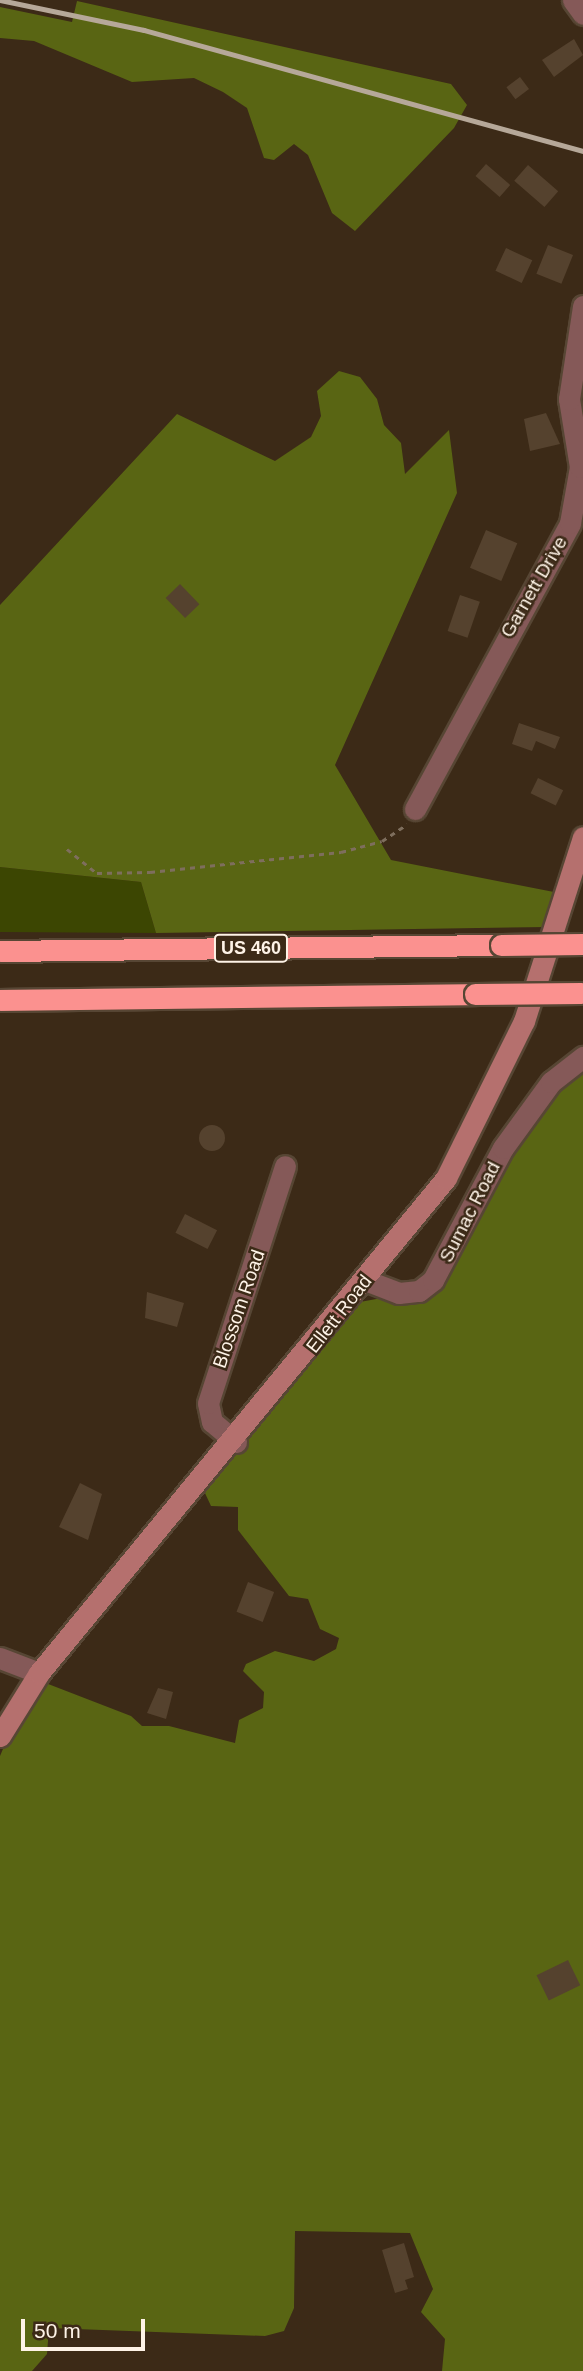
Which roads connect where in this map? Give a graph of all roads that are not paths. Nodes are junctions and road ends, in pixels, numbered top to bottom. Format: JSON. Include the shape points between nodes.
{"nodes":[{"id":1,"x":573,"y":0,"type":"edge"},
{"id":2,"x":583,"y":14,"type":"edge"},
{"id":3,"x":583,"y":306,"type":"edge"},
{"id":4,"x":415,"y":809,"type":"road end"},
{"id":5,"x":583,"y":837,"type":"edge"},
{"id":6,"x":583,"y":944,"type":"edge"},
{"id":7,"x":0,"y":951,"type":"edge"},
{"id":8,"x":582,"y":993,"type":"edge"},
{"id":9,"x":0,"y":1000,"type":"edge"},
{"id":10,"x":583,"y":1057,"type":"edge"},
{"id":11,"x":285,"y":1166,"type":"dead end"},
{"id":12,"x":365,"y":1280,"type":"junction"},
{"id":13,"x":236,"y":1442,"type":"junction"},
{"id":14,"x":0,"y":1658,"type":"edge"},
{"id":15,"x":39,"y":1674,"type":"junction"},
{"id":16,"x":0,"y":1735,"type":"edge"}],
"edges":[{"from":1,"to":2,"type":"street"},
{"from":3,"to":4,"type":"street","name":"Garnett Drive","via":[[569,399],[580,467],[570,523]]},
{"from":5,"to":12,"type":"street","name":"Ellett Road","via":[[499,1080],[446,1178]]},
{"from":6,"to":7,"type":"highway","number":"US 460","bridge":true},
{"from":8,"to":9,"type":"highway","bridge":true},
{"from":10,"to":12,"type":"street","name":"Sumac Road","via":[[551,1082],[503,1148],[433,1280],[419,1291],[399,1293]]},
{"from":11,"to":13,"type":"street","name":"Blossom Road","via":[[208,1403],[212,1422]]},
{"from":12,"to":13,"type":"street","name":"Ellett Road"},
{"from":13,"to":15,"type":"street","name":"Ellett Road"},
{"from":14,"to":15,"type":"street"},
{"from":15,"to":16,"type":"street","name":"Ellett Road"}]}
